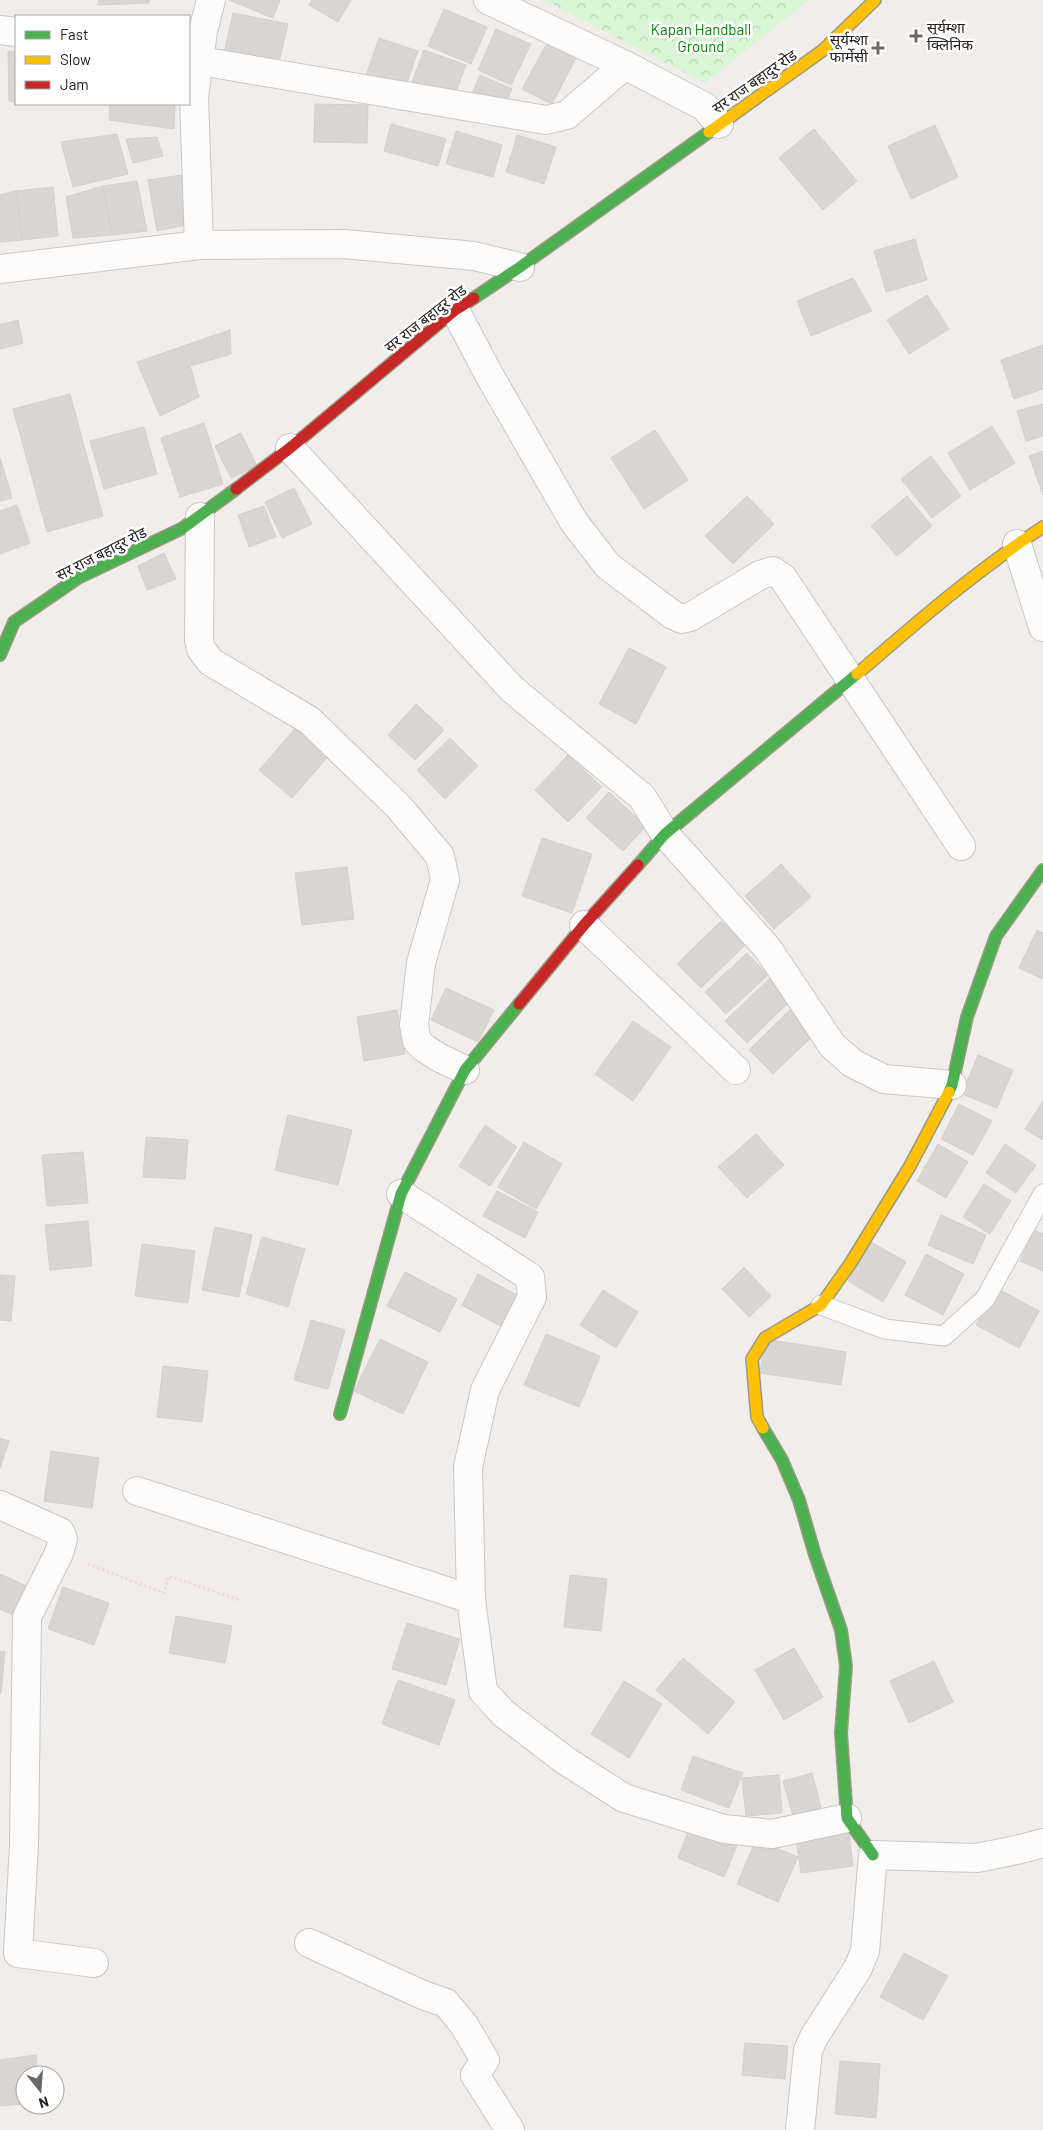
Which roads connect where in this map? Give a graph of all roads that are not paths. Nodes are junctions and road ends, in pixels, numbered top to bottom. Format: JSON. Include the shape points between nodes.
{"nodes":[{"id":1,"x":211,"y":0,"type":"edge"},
{"id":2,"x":488,"y":0,"type":"edge"},
{"id":3,"x":874,"y":0,"type":"edge"},
{"id":4,"x":0,"y":30,"type":"edge"},
{"id":5,"x":15,"y":32,"type":"edge"},
{"id":6,"x":194,"y":59,"type":"edge"},
{"id":7,"x":626,"y":65,"type":"junction"},
{"id":8,"x":719,"y":124,"type":"junction"},
{"id":9,"x":199,"y":245,"type":"junction"},
{"id":10,"x":520,"y":267,"type":"junction"},
{"id":11,"x":0,"y":269,"type":"edge"},
{"id":12,"x":455,"y":310,"type":"junction"},
{"id":13,"x":290,"y":448,"type":"junction"},
{"id":14,"x":200,"y":517,"type":"junction"},
{"id":15,"x":1043,"y":527,"type":"edge"},
{"id":16,"x":1017,"y":544,"type":"junction"},
{"id":17,"x":7,"y":618,"type":"edge"},
{"id":18,"x":1043,"y":627,"type":"edge"},
{"id":19,"x":0,"y":655,"type":"edge"},
{"id":20,"x":850,"y":680,"type":"junction"},
{"id":21,"x":665,"y":834,"type":"junction"},
{"id":22,"x":962,"y":846,"type":"dead end"},
{"id":23,"x":1043,"y":870,"type":"edge"},
{"id":24,"x":584,"y":925,"type":"junction"},
{"id":25,"x":465,"y":1070,"type":"junction"},
{"id":26,"x":736,"y":1070,"type":"dead end"},
{"id":27,"x":952,"y":1085,"type":"junction"},
{"id":28,"x":401,"y":1194,"type":"junction"},
{"id":29,"x":1043,"y":1194,"type":"edge"},
{"id":30,"x":821,"y":1305,"type":"junction"},
{"id":31,"x":340,"y":1414,"type":"dead end"},
{"id":32,"x":137,"y":1491,"type":"dead end"},
{"id":33,"x":0,"y":1504,"type":"edge"},
{"id":34,"x":471,"y":1599,"type":"junction"},
{"id":35,"x":847,"y":1818,"type":"junction"},
{"id":36,"x":1043,"y":1843,"type":"edge"},
{"id":37,"x":873,"y":1855,"type":"junction"},
{"id":38,"x":309,"y":1943,"type":"dead end"},
{"id":39,"x":94,"y":1963,"type":"dead end"},
{"id":40,"x":510,"y":2130,"type":"edge"},
{"id":41,"x":800,"y":2130,"type":"edge"}],
"edges":[{"from":1,"to":6,"type":"street"},
{"from":2,"to":7,"type":"street"},
{"from":3,"to":8,"type":"street","name":"सर राज बहादुर रोड","via":[[822,51]]},
{"from":4,"to":5,"type":"street"},
{"from":6,"to":7,"type":"street","via":[[546,120],[567,114]]},
{"from":6,"to":9,"type":"street"},
{"from":7,"to":8,"type":"street","via":[[705,107]]},
{"from":8,"to":10,"type":"street","name":"सर राज बहादुर रोड"},
{"from":9,"to":10,"type":"street","via":[[344,244],[474,256]]},
{"from":9,"to":11,"type":"street"},
{"from":10,"to":12,"type":"street","name":"सर राज बहादुर रोड"},
{"from":12,"to":13,"type":"street","name":"सर राज बहादुर रोड"},
{"from":12,"to":20,"type":"street","via":[[574,522],[608,566],[682,619],[760,574],[773,570],[784,578]]},
{"from":13,"to":14,"type":"street","name":"सर राज बहादुर रोड"},
{"from":13,"to":21,"type":"street","via":[[512,689],[642,797]]},
{"from":14,"to":17,"type":"street","name":"सर राज बहादुर रोड","via":[[78,578]]},
{"from":14,"to":25,"type":"street","via":[[201,649],[211,662],[309,720],[398,806],[440,856],[445,880],[421,964],[414,1026],[417,1041],[424,1048]]},
{"from":15,"to":16,"type":"street"},
{"from":16,"to":18,"type":"street"},
{"from":16,"to":20,"type":"street","via":[[927,613]]},
{"from":17,"to":19,"type":"street","name":"सर राज बहादुर रोड"},
{"from":20,"to":21,"type":"street"},
{"from":20,"to":22,"type":"street"},
{"from":21,"to":24,"type":"street"},
{"from":21,"to":27,"type":"street","via":[[768,949],[832,1046],[852,1063],[884,1079]]},
{"from":23,"to":27,"type":"street","via":[[996,936],[967,1017]]},
{"from":24,"to":25,"type":"street"},
{"from":24,"to":26,"type":"street"},
{"from":25,"to":28,"type":"street"},
{"from":27,"to":30,"type":"street","via":[[910,1166]]},
{"from":28,"to":31,"type":"street"},
{"from":28,"to":34,"type":"street","via":[[530,1276],[532,1287],[532,1297],[485,1390],[468,1467]]},
{"from":29,"to":30,"type":"lane","via":[[985,1299],[944,1336],[885,1329]]},
{"from":30,"to":35,"type":"street","via":[[765,1338],[752,1359],[757,1417],[782,1460],[799,1500],[814,1555],[841,1630],[846,1666],[840,1733]]},
{"from":32,"to":34,"type":"street"},
{"from":33,"to":39,"type":"street","via":[[60,1532],[63,1539],[26,1617],[24,1845],[18,1953]]},
{"from":34,"to":35,"type":"street","via":[[483,1691],[503,1713],[566,1761],[624,1798],[724,1829],[772,1834]]},
{"from":35,"to":37,"type":"street"},
{"from":36,"to":37,"type":"street","via":[[977,1858]]},
{"from":37,"to":41,"type":"street","via":[[866,1951],[808,2050]]},
{"from":38,"to":40,"type":"street","via":[[446,2003],[485,2060],[475,2075]]}]}
